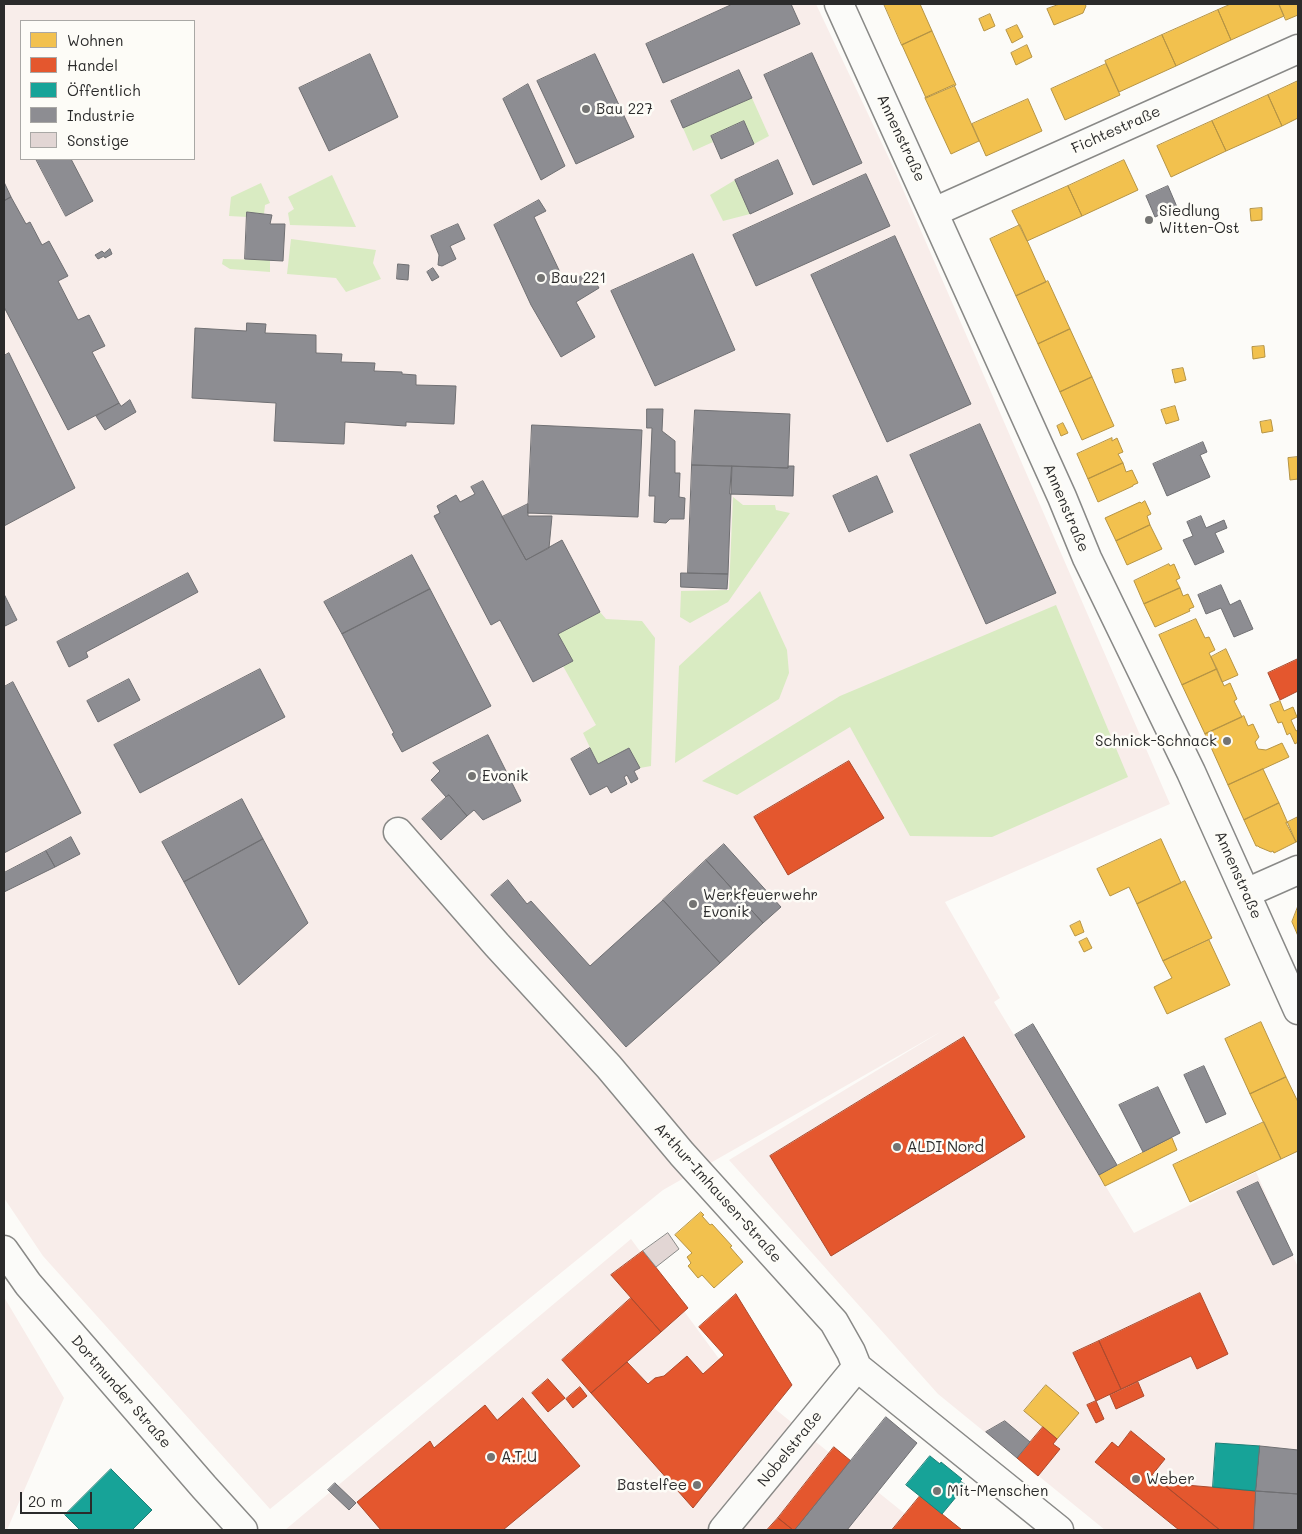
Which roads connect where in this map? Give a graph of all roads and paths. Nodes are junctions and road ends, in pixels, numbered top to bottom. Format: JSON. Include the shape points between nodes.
{"nodes":[{"id":1,"x":839,"y":4,"type":"edge"},
{"id":2,"x":1298,"y":49,"type":"edge"},
{"id":3,"x":934,"y":212,"type":"junction"},
{"id":4,"x":398,"y":832,"type":"dead end"},
{"id":5,"x":1298,"y":870,"type":"edge"},
{"id":6,"x":1246,"y":893,"type":"junction"},
{"id":7,"x":1298,"y":1010,"type":"edge"},
{"id":8,"x":4,"y":1250,"type":"edge"},
{"id":9,"x":856,"y":1367,"type":"junction"},
{"id":10,"x":243,"y":1530,"type":"edge"},
{"id":11,"x":723,"y":1530,"type":"edge"},
{"id":12,"x":1059,"y":1530,"type":"edge"}],
"edges":[{"from":1,"to":3,"type":"street","name":"Annenstraße"},
{"from":2,"to":3,"type":"street","name":"Fichtestraße"},
{"from":3,"to":6,"type":"street","name":"Annenstraße","via":[[1088,558]]},
{"from":4,"to":9,"type":"street","name":"Arthur-Imhausen-Straße","via":[[834,1322]]},
{"from":5,"to":6,"type":"street"},
{"from":6,"to":7,"type":"street","name":"Annenstraße"},
{"from":8,"to":10,"type":"street","name":"Dortmunder Straße","via":[[28,1284]]},
{"from":9,"to":11,"type":"street","name":"Nobelstraße"},
{"from":9,"to":12,"type":"street","name":"Arthur-Imhausen-Straße"}]}
